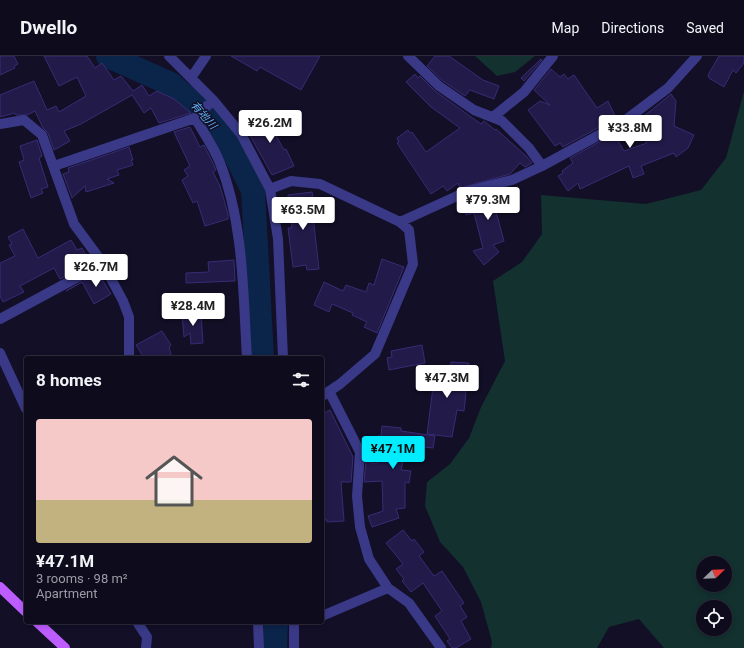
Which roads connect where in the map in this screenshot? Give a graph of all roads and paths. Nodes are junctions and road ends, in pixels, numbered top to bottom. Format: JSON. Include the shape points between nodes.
{"nodes":[{"id":1,"x":169,"y":56,"type":"edge"},
{"id":2,"x":206,"y":56,"type":"edge"},
{"id":3,"x":408,"y":56,"type":"edge"},
{"id":4,"x":553,"y":56,"type":"edge"},
{"id":5,"x":697,"y":56,"type":"edge"},
{"id":6,"x":191,"y":78,"type":"junction"},
{"id":7,"x":213,"y":100,"type":"junction"},
{"id":8,"x":493,"y":117,"type":"junction"},
{"id":9,"x":195,"y":118,"type":"junction"},
{"id":10,"x":0,"y":124,"type":"edge"},
{"id":11,"x":54,"y":166,"type":"junction"},
{"id":12,"x":542,"y":166,"type":"junction"},
{"id":13,"x":270,"y":189,"type":"junction"},
{"id":14,"x":400,"y":222,"type":"junction"},
{"id":15,"x":102,"y":262,"type":"junction"},
{"id":16,"x":0,"y":319,"type":"edge"},
{"id":17,"x":0,"y":353,"type":"edge"},
{"id":18,"x":129,"y":356,"type":"edge"},
{"id":19,"x":247,"y":356,"type":"edge"},
{"id":20,"x":283,"y":356,"type":"edge"},
{"id":21,"x":325,"y":394,"type":"edge"},
{"id":22,"x":24,"y":405,"type":"edge"},
{"id":23,"x":0,"y":588,"type":"edge"},
{"id":24,"x":388,"y":588,"type":"junction"},
{"id":25,"x":24,"y":610,"type":"edge"},
{"id":26,"x":324,"y":615,"type":"edge"},
{"id":27,"x":39,"y":624,"type":"edge"},
{"id":28,"x":138,"y":624,"type":"edge"},
{"id":29,"x":258,"y":624,"type":"edge"},
{"id":30,"x":296,"y":624,"type":"edge"},
{"id":31,"x":65,"y":648,"type":"edge"},
{"id":32,"x":146,"y":648,"type":"edge"},
{"id":33,"x":260,"y":648,"type":"edge"},
{"id":34,"x":294,"y":648,"type":"edge"},
{"id":35,"x":441,"y":648,"type":"edge"}],
"edges":[{"from":1,"to":6,"type":"street"},
{"from":2,"to":6,"type":"street"},
{"from":3,"to":8,"type":"street","via":[[439,86],[474,110]]},
{"from":4,"to":8,"type":"street","via":[[524,92]]},
{"from":5,"to":12,"type":"street","via":[[668,88],[623,122]]},
{"from":6,"to":7,"type":"street"},
{"from":7,"to":9,"type":"street"},
{"from":7,"to":13,"type":"street","via":[[241,134]]},
{"from":8,"to":12,"type":"street","via":[[502,121],[529,148]]},
{"from":9,"to":11,"type":"street"},
{"from":9,"to":19,"type":"street","via":[[220,162],[231,198],[239,246]]},
{"from":10,"to":11,"type":"street","via":[[24,120],[42,135]]},
{"from":11,"to":15,"type":"street","via":[[74,224]]},
{"from":12,"to":14,"type":"street","via":[[512,180],[468,190]]},
{"from":13,"to":14,"type":"street","via":[[291,181],[320,184]]},
{"from":13,"to":20,"type":"street","via":[[278,238]]},
{"from":14,"to":21,"type":"street","via":[[409,230],[413,264],[375,354]]},
{"from":15,"to":16,"type":"street"},
{"from":15,"to":18,"type":"street","via":[[129,317]]},
{"from":17,"to":22,"type":"street"},
{"from":21,"to":24,"type":"street","via":[[360,452],[357,496],[360,527],[368,559]]},
{"from":23,"to":25,"type":"main road"},
{"from":24,"to":26,"type":"street"},
{"from":24,"to":35,"type":"street","via":[[409,603]]},
{"from":27,"to":31,"type":"main road"},
{"from":28,"to":32,"type":"street","via":[[147,637]]},
{"from":29,"to":33,"type":"street"},
{"from":30,"to":34,"type":"street"}]}
